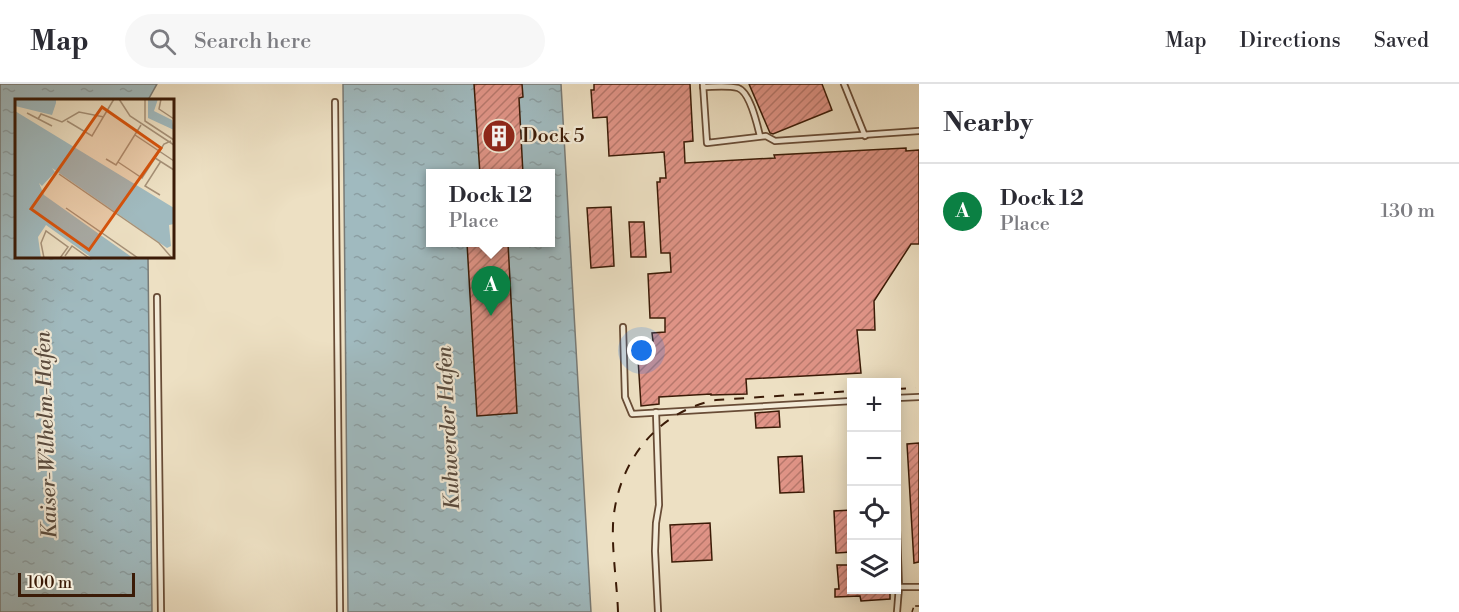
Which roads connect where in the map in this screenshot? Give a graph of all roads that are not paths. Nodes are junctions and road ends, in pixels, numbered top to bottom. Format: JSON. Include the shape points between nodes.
{"nodes":[{"id":1,"x":844,"y":84,"type":"edge"},
{"id":2,"x":703,"y":85,"type":"edge"},
{"id":3,"x":335,"y":102,"type":"dead end"},
{"id":4,"x":919,"y":131,"type":"edge"},
{"id":5,"x":760,"y":136,"type":"junction"},
{"id":6,"x":865,"y":136,"type":"junction"},
{"id":7,"x":157,"y":297,"type":"dead end"},
{"id":8,"x":623,"y":327,"type":"dead end"},
{"id":9,"x":919,"y":397,"type":"edge"},
{"id":10,"x":901,"y":398,"type":"edge"},
{"id":11,"x":847,"y":401,"type":"edge"},
{"id":12,"x":656,"y":412,"type":"junction"},
{"id":13,"x":901,"y":587,"type":"edge"},
{"id":14,"x":919,"y":587,"type":"edge"},
{"id":15,"x":898,"y":594,"type":"edge"},
{"id":16,"x":161,"y":612,"type":"edge"},
{"id":17,"x":340,"y":612,"type":"edge"},
{"id":18,"x":658,"y":612,"type":"edge"},
{"id":19,"x":897,"y":612,"type":"edge"}],
"edges":[{"from":1,"to":6,"type":"lane"},
{"from":2,"to":5,"type":"lane","via":[[742,90]]},
{"from":2,"to":5,"type":"lane","via":[[707,143]]},
{"from":3,"to":17,"type":"lane"},
{"from":4,"to":6,"type":"lane"},
{"from":5,"to":6,"type":"lane","via":[[775,141]]},
{"from":7,"to":16,"type":"lane"},
{"from":8,"to":12,"type":"lane","via":[[628,408],[632,414]]},
{"from":9,"to":10,"type":"lane"},
{"from":11,"to":12,"type":"lane"},
{"from":12,"to":18,"type":"lane"},
{"from":13,"to":14,"type":"lane"},
{"from":15,"to":19,"type":"lane"}]}
